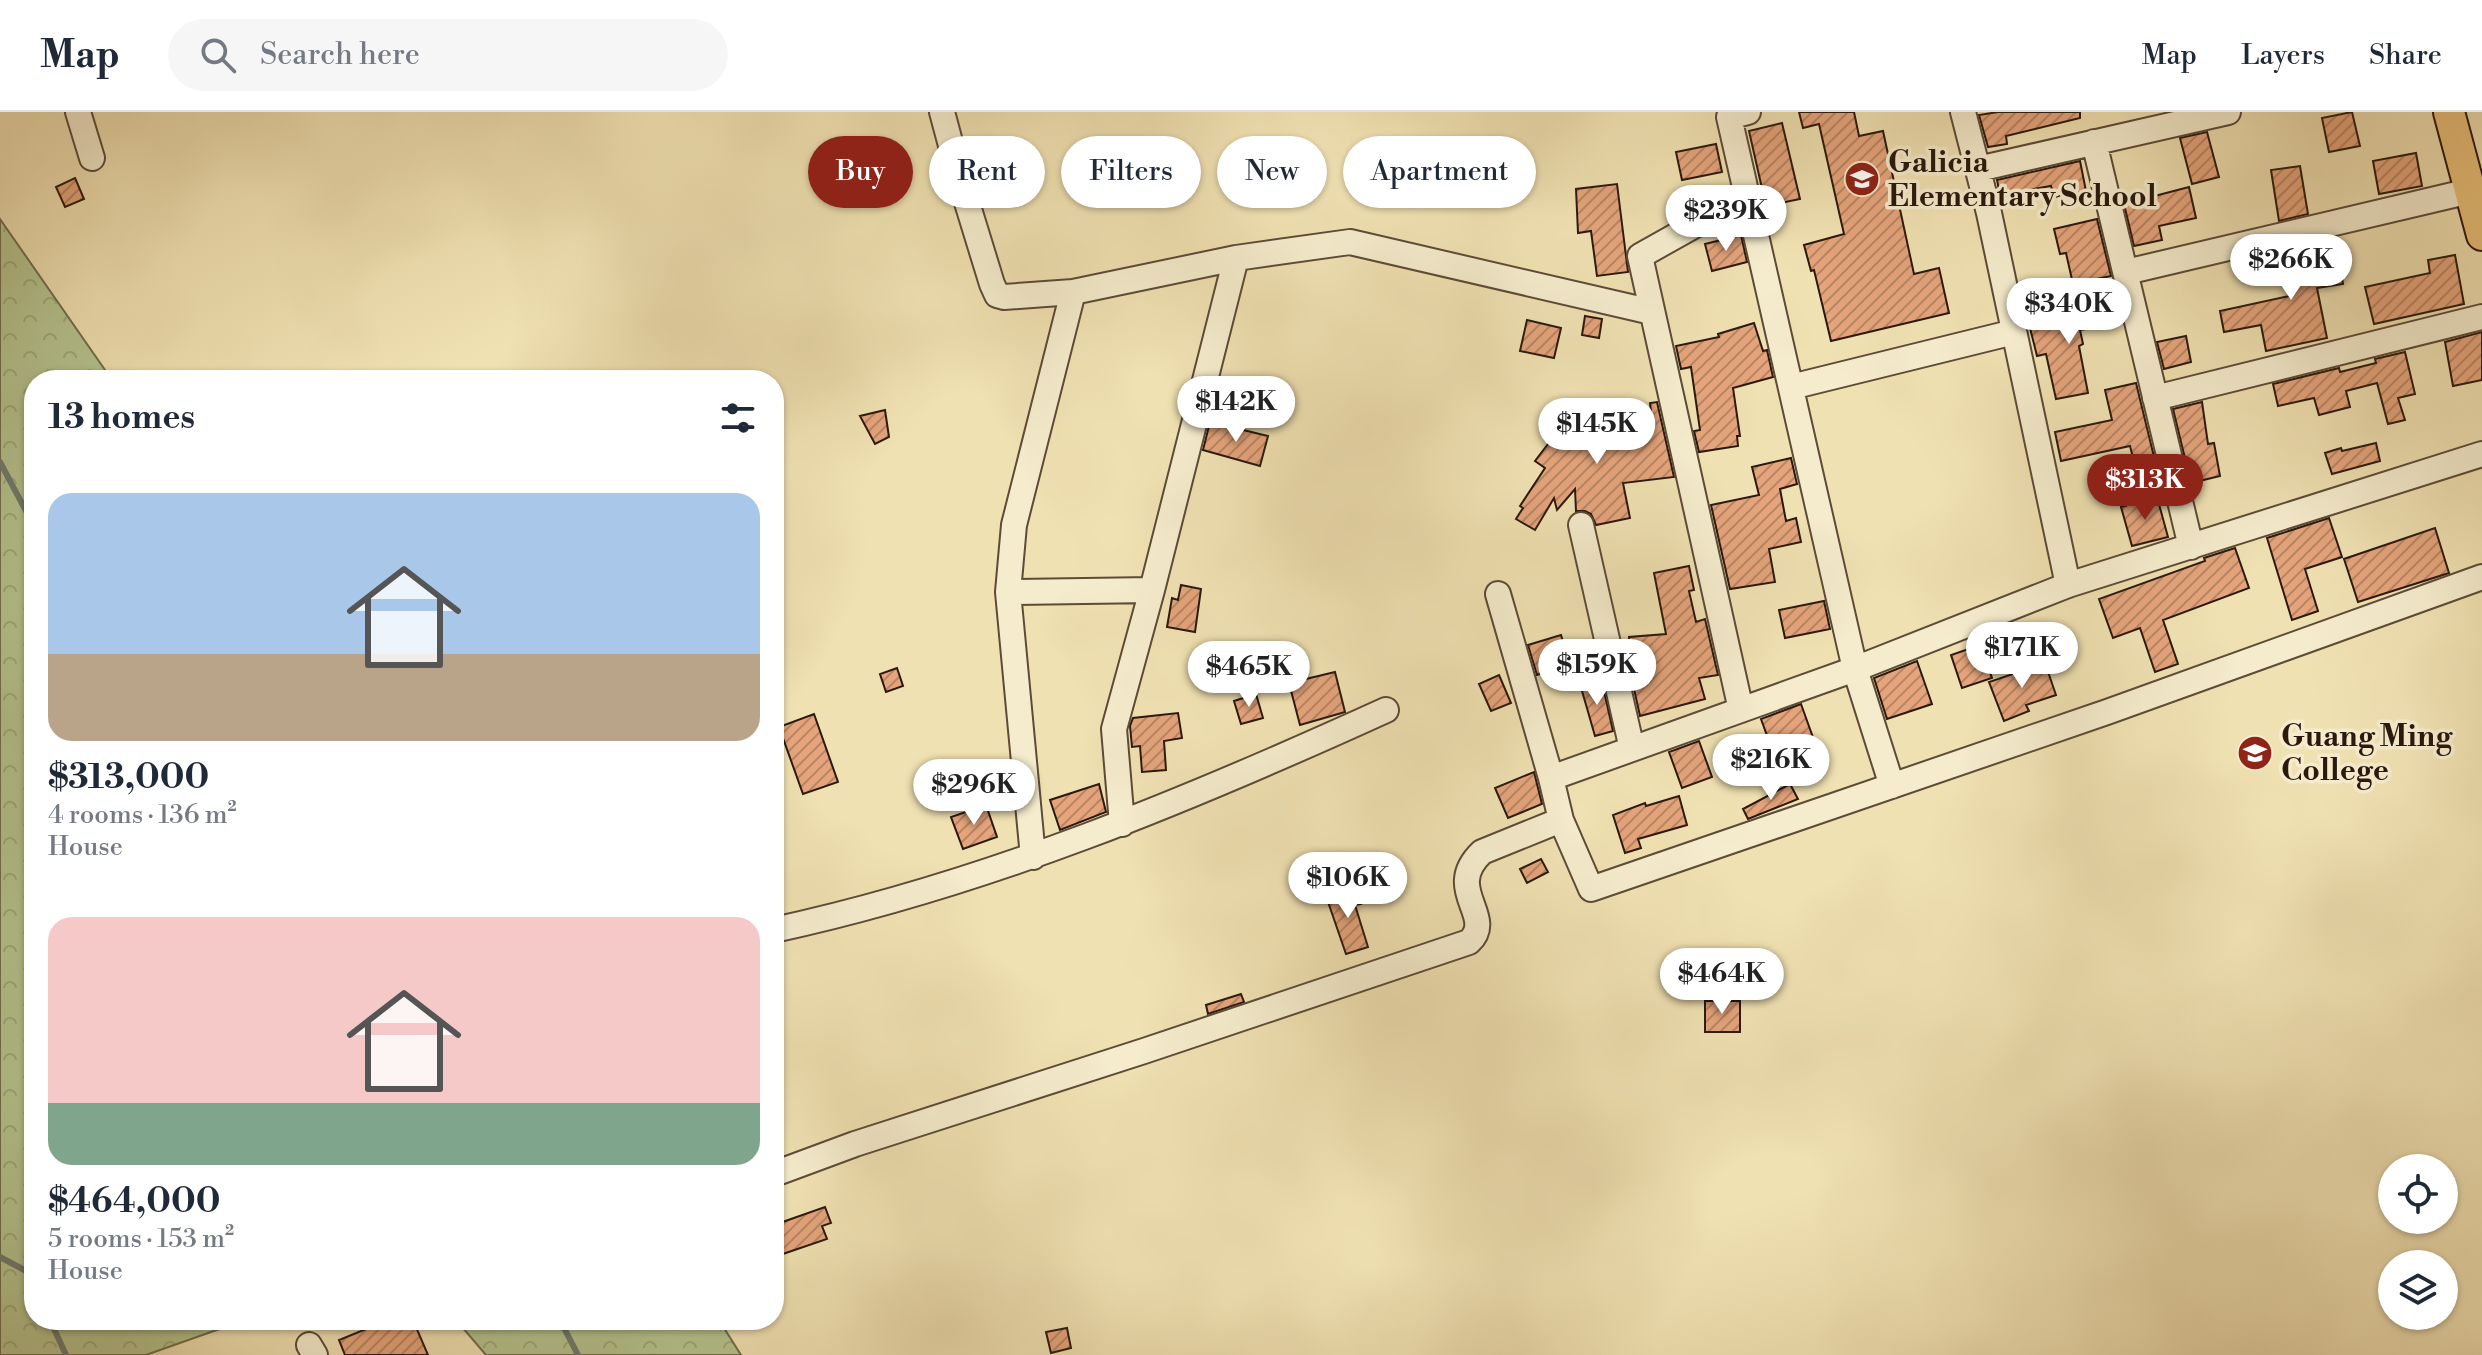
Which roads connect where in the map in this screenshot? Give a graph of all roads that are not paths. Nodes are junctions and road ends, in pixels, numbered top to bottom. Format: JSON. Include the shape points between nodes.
{"nodes":[{"id":1,"x":78,"y":112,"type":"edge"},
{"id":2,"x":942,"y":112,"type":"edge"},
{"id":3,"x":1748,"y":112,"type":"edge"},
{"id":4,"x":1963,"y":112,"type":"edge"},
{"id":5,"x":2228,"y":112,"type":"edge"},
{"id":6,"x":2449,"y":112,"type":"edge"},
{"id":7,"x":2094,"y":142,"type":"junction"},
{"id":8,"x":92,"y":158,"type":"dead end"},
{"id":9,"x":1978,"y":169,"type":"junction"},
{"id":10,"x":2470,"y":191,"type":"junction"},
{"id":11,"x":1747,"y":196,"type":"junction"},
{"id":12,"x":2482,"y":235,"type":"edge"},
{"id":13,"x":1236,"y":258,"type":"junction"},
{"id":14,"x":2126,"y":272,"type":"junction"},
{"id":15,"x":1073,"y":292,"type":"junction"},
{"id":16,"x":1652,"y":312,"type":"junction"},
{"id":17,"x":2482,"y":317,"type":"edge"},
{"id":18,"x":2014,"y":332,"type":"junction"},
{"id":19,"x":1791,"y":387,"type":"junction"},
{"id":20,"x":2155,"y":398,"type":"junction"},
{"id":21,"x":2482,"y":454,"type":"edge"},
{"id":22,"x":1581,"y":525,"type":"dead end"},
{"id":23,"x":2191,"y":547,"type":"junction"},
{"id":24,"x":2482,"y":577,"type":"edge"},
{"id":25,"x":2068,"y":585,"type":"junction"},
{"id":26,"x":1152,"y":590,"type":"junction"},
{"id":27,"x":1008,"y":592,"type":"junction"},
{"id":28,"x":1498,"y":594,"type":"dead end"},
{"id":29,"x":1855,"y":669,"type":"junction"},
{"id":30,"x":1386,"y":710,"type":"dead end"},
{"id":31,"x":1741,"y":710,"type":"junction"},
{"id":32,"x":1632,"y":749,"type":"junction"},
{"id":33,"x":1551,"y":778,"type":"junction"},
{"id":34,"x":1892,"y":786,"type":"junction"},
{"id":35,"x":1561,"y":820,"type":"junction"},
{"id":36,"x":1122,"y":824,"type":"junction"},
{"id":37,"x":1033,"y":857,"type":"junction"},
{"id":38,"x":784,"y":928,"type":"edge"},
{"id":39,"x":784,"y":1170,"type":"edge"}],
"edges":[{"from":1,"to":8,"type":"street"},
{"from":2,"to":15,"type":"street","via":[[997,295]]},
{"from":3,"to":11,"type":"street","via":[[1729,117]]},
{"from":4,"to":9,"type":"street"},
{"from":5,"to":7,"type":"street"},
{"from":6,"to":10,"type":"main road"},
{"from":7,"to":9,"type":"street"},
{"from":7,"to":14,"type":"street"},
{"from":9,"to":18,"type":"street"},
{"from":10,"to":12,"type":"main road"},
{"from":10,"to":14,"type":"street"},
{"from":11,"to":16,"type":"street","via":[[1640,256]]},
{"from":11,"to":19,"type":"street"},
{"from":13,"to":15,"type":"street"},
{"from":13,"to":16,"type":"street","via":[[1350,242]]},
{"from":13,"to":26,"type":"street"},
{"from":14,"to":20,"type":"street"},
{"from":15,"to":27,"type":"street","via":[[1014,525]]},
{"from":16,"to":31,"type":"street"},
{"from":17,"to":20,"type":"street"},
{"from":18,"to":19,"type":"street"},
{"from":18,"to":25,"type":"street"},
{"from":19,"to":29,"type":"street"},
{"from":20,"to":23,"type":"street"},
{"from":21,"to":23,"type":"street"},
{"from":22,"to":32,"type":"street"},
{"from":23,"to":25,"type":"street"},
{"from":24,"to":34,"type":"street"},
{"from":25,"to":29,"type":"street"},
{"from":26,"to":27,"type":"street"},
{"from":26,"to":36,"type":"street","via":[[1114,729]]},
{"from":27,"to":37,"type":"street"},
{"from":28,"to":33,"type":"street"},
{"from":29,"to":31,"type":"street"},
{"from":29,"to":34,"type":"street"},
{"from":30,"to":36,"type":"street"},
{"from":31,"to":32,"type":"street"},
{"from":32,"to":33,"type":"street"},
{"from":33,"to":35,"type":"street"},
{"from":34,"to":35,"type":"street","via":[[1591,889]]},
{"from":35,"to":39,"type":"street","via":[[1474,860],[1466,889],[1478,929],[1469,942]]},
{"from":36,"to":37,"type":"street"},
{"from":37,"to":38,"type":"street"}]}
